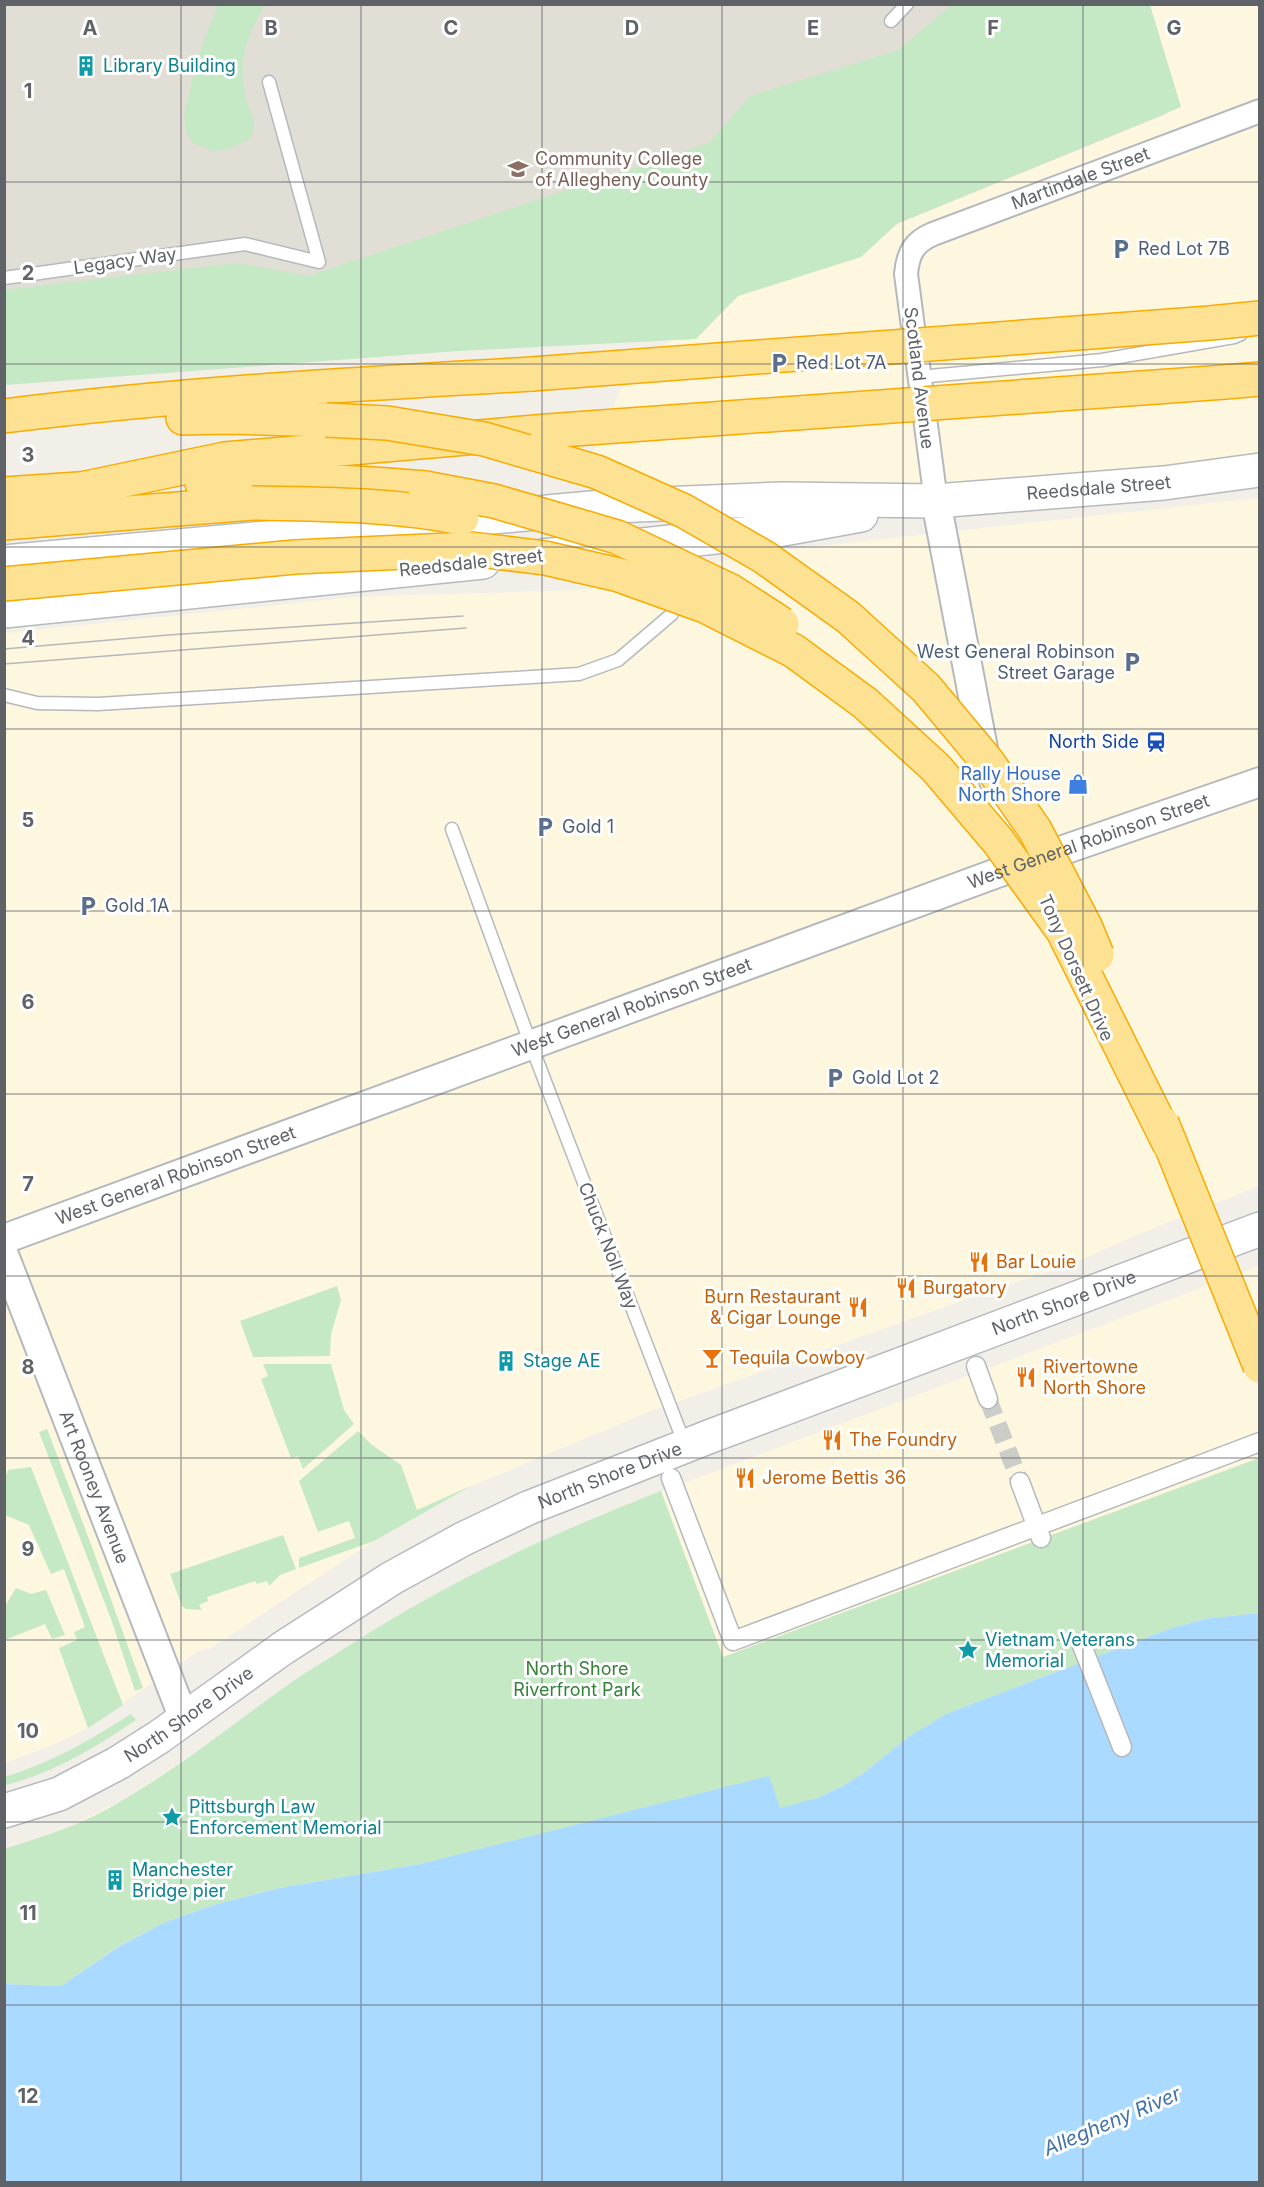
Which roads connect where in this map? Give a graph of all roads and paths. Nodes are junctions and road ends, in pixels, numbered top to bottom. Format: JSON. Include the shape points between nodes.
{"nodes":[{"id":1,"x":907,"y":4,"type":"edge"},
{"id":2,"x":891,"y":21,"type":"dead end"},
{"id":3,"x":270,"y":82,"type":"dead end"},
{"id":4,"x":1260,"y":111,"type":"edge"},
{"id":5,"x":909,"y":254,"type":"joint"},
{"id":6,"x":4,"y":278,"type":"edge"},
{"id":7,"x":1253,"y":326,"type":"edge"},
{"id":8,"x":919,"y":377,"type":"junction"},
{"id":9,"x":1260,"y":379,"type":"edge"},
{"id":10,"x":4,"y":416,"type":"edge"},
{"id":11,"x":4,"y":423,"type":"edge"},
{"id":12,"x":1260,"y":470,"type":"edge"},
{"id":13,"x":86,"y":488,"type":"junction"},
{"id":14,"x":4,"y":494,"type":"edge"},
{"id":15,"x":936,"y":501,"type":"junction"},
{"id":16,"x":4,"y":523,"type":"edge"},
{"id":17,"x":4,"y":545,"type":"edge"},
{"id":18,"x":187,"y":545,"type":"junction"},
{"id":19,"x":4,"y":562,"type":"edge"},
{"id":20,"x":4,"y":584,"type":"edge"},
{"id":21,"x":4,"y":611,"type":"edge"},
{"id":22,"x":672,"y":614,"type":"dead end"},
{"id":23,"x":4,"y":695,"type":"edge"},
{"id":24,"x":1260,"y":782,"type":"edge"},
{"id":25,"x":452,"y":829,"type":"dead end"},
{"id":26,"x":1029,"y":862,"type":"junction"},
{"id":27,"x":1061,"y":919,"type":"junction"},
{"id":28,"x":531,"y":1045,"type":"junction"},
{"id":29,"x":1170,"y":1144,"type":"junction"},
{"id":30,"x":1260,"y":1229,"type":"edge"},
{"id":31,"x":4,"y":1239,"type":"edge"},
{"id":32,"x":1204,"y":1251,"type":"junction"},
{"id":33,"x":4,"y":1255,"type":"edge"},
{"id":34,"x":976,"y":1366,"type":"dead end"},
{"id":35,"x":1260,"y":1366,"type":"edge"},
{"id":36,"x":1260,"y":1376,"type":"edge"},
{"id":37,"x":988,"y":1399,"type":"tunnel mouth"},
{"id":38,"x":1260,"y":1442,"type":"edge"},
{"id":39,"x":685,"y":1446,"type":"junction"},
{"id":40,"x":671,"y":1478,"type":"dead end"},
{"id":41,"x":1020,"y":1482,"type":"tunnel mouth"},
{"id":42,"x":1039,"y":1532,"type":"junction"},
{"id":43,"x":1081,"y":1643,"type":"dead end"},
{"id":44,"x":184,"y":1719,"type":"junction"},
{"id":45,"x":1122,"y":1747,"type":"dead end"},
{"id":46,"x":4,"y":1811,"type":"edge"}],
"edges":[{"from":1,"to":2,"type":"lane"},
{"from":3,"to":6,"type":"lane","name":"Legacy Way","via":[[319,262],[245,244]]},
{"from":4,"to":5,"type":"street","name":"Martindale Street","via":[[922,238]]},
{"from":5,"to":8,"type":"street","name":"Scotland Avenue","via":[[906,274]]},
{"from":7,"to":8,"type":"lane","via":[[1234,337],[1102,360]]},
{"from":7,"to":10,"type":"highway","bridge":true,"via":[[1210,323],[532,374],[290,388]]},
{"from":8,"to":15,"type":"street","name":"Scotland Avenue"},
{"from":9,"to":13,"type":"highway","bridge":true,"via":[[547,431],[225,459]]},
{"from":11,"to":29,"type":"highway","bridge":true,"via":[[228,417],[326,420],[387,423],[484,439],[597,472],[684,511],[764,557],[848,617],[926,688],[987,761],[1035,830],[1085,926]]},
{"from":12,"to":15,"type":"main road","name":"Reedsdale Street","via":[[1164,483]]},
{"from":13,"to":14,"type":"highway"},
{"from":13,"to":27,"type":"highway","bridge":true,"via":[[262,480],[345,481],[425,488],[494,501],[617,537],[731,591],[834,656],[902,714],[947,761]]},
{"from":15,"to":18,"type":"main road","name":"Reedsdale Street","via":[[783,499],[613,506]]},
{"from":15,"to":21,"type":"main road","name":"Reedsdale Street","via":[[778,531]]},
{"from":15,"to":26,"type":"street","name":"Tony Dorsett Drive","via":[[985,759]]},
{"from":16,"to":27,"type":"highway","bridge":true,"via":[[252,503],[344,504],[420,510],[590,549],[706,600],[797,654],[889,722],[946,776],[1004,843]]},
{"from":17,"to":18,"type":"main road"},
{"from":18,"to":19,"type":"main road","name":"Reedsdale Street"},
{"from":20,"to":29,"type":"highway","bridge":true,"via":[[295,557],[471,549],[545,558],[619,575],[705,606],[794,651],[865,703],[936,768],[998,841],[1063,932]]},
{"from":22,"to":23,"type":"lane","via":[[618,660],[579,674],[98,704],[38,704]]},
{"from":24,"to":26,"type":"street","name":"West General Robinson Street"},
{"from":25,"to":28,"type":"lane","name":"Chuck Noll Way"},
{"from":26,"to":28,"type":"street","name":"West General Robinson Street"},
{"from":26,"to":32,"type":"street","name":"Tony Dorsett Drive"},
{"from":27,"to":36,"type":"highway","bridge":true,"via":[[1104,994]]},
{"from":28,"to":31,"type":"street","name":"West General Robinson Street"},
{"from":28,"to":39,"type":"lane","name":"Chuck Noll Way"},
{"from":29,"to":35,"type":"highway","bridge":true},
{"from":30,"to":32,"type":"main road","name":"North Shore Drive"},
{"from":32,"to":39,"type":"main road","name":"North Shore Drive"},
{"from":33,"to":44,"type":"street","name":"Art Rooney Avenue"},
{"from":34,"to":37,"type":"street"},
{"from":38,"to":42,"type":"street"},
{"from":39,"to":44,"type":"main road","name":"North Shore Drive","via":[[528,1508],[392,1578]]},
{"from":40,"to":42,"type":"street","via":[[733,1641]]},
{"from":41,"to":42,"type":"street"},
{"from":43,"to":45,"type":"street"},
{"from":44,"to":46,"type":"main road","name":"North Shore Drive","via":[[100,1773],[59,1794]]}]}
